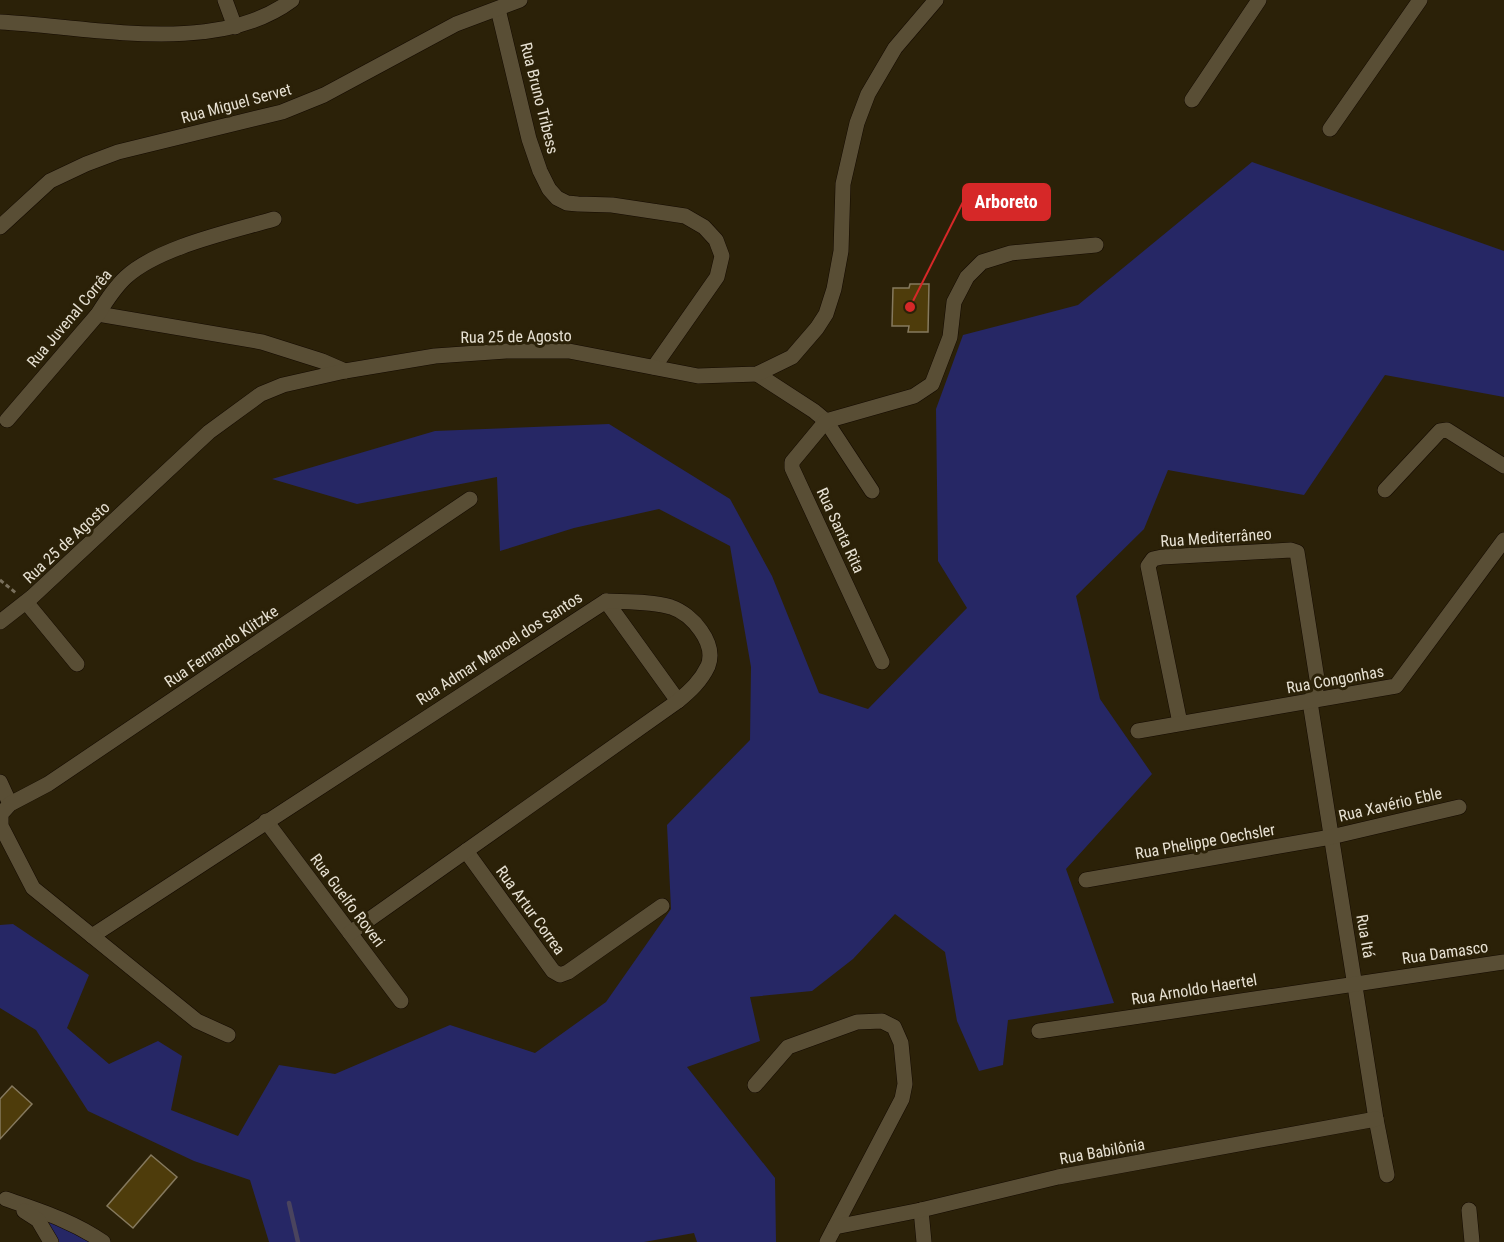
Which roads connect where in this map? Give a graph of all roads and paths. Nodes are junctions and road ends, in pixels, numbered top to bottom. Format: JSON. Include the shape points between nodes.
{"nodes":[{"id":1,"x":225,"y":0,"type":"edge"},
{"id":2,"x":292,"y":0,"type":"edge"},
{"id":3,"x":520,"y":0,"type":"edge"},
{"id":4,"x":936,"y":0,"type":"edge"},
{"id":5,"x":1259,"y":0,"type":"edge"},
{"id":6,"x":1420,"y":0,"type":"edge"},
{"id":7,"x":498,"y":9,"type":"junction"},
{"id":8,"x":0,"y":22,"type":"edge"},
{"id":9,"x":235,"y":27,"type":"junction"},
{"id":10,"x":1192,"y":100,"type":"dead end"},
{"id":11,"x":1330,"y":129,"type":"dead end"},
{"id":12,"x":274,"y":219,"type":"dead end"},
{"id":13,"x":0,"y":227,"type":"edge"},
{"id":14,"x":1096,"y":245,"type":"dead end"},
{"id":15,"x":98,"y":314,"type":"junction"},
{"id":16,"x":654,"y":367,"type":"junction"},
{"id":17,"x":345,"y":371,"type":"junction"},
{"id":18,"x":757,"y":374,"type":"junction"},
{"id":19,"x":7,"y":420,"type":"dead end"},
{"id":20,"x":826,"y":421,"type":"junction"},
{"id":21,"x":1504,"y":466,"type":"edge"},
{"id":22,"x":1386,"y":490,"type":"dead end"},
{"id":23,"x":872,"y":491,"type":"dead end"},
{"id":24,"x":470,"y":499,"type":"dead end"},
{"id":25,"x":1504,"y":540,"type":"edge"},
{"id":26,"x":606,"y":601,"type":"junction"},
{"id":27,"x":26,"y":602,"type":"junction"},
{"id":28,"x":0,"y":622,"type":"edge"},
{"id":29,"x":882,"y":662,"type":"dead end"},
{"id":30,"x":77,"y":664,"type":"dead end"},
{"id":31,"x":678,"y":701,"type":"junction"},
{"id":32,"x":1310,"y":702,"type":"junction"},
{"id":33,"x":1180,"y":723,"type":"junction"},
{"id":34,"x":1138,"y":731,"type":"dead end"},
{"id":35,"x":0,"y":782,"type":"edge"},
{"id":36,"x":10,"y":804,"type":"junction"},
{"id":37,"x":1458,"y":807,"type":"dead end"},
{"id":38,"x":266,"y":821,"type":"junction"},
{"id":39,"x":1331,"y":837,"type":"junction"},
{"id":40,"x":466,"y":851,"type":"junction"},
{"id":41,"x":1086,"y":880,"type":"dead end"},
{"id":42,"x":662,"y":906,"type":"dead end"},
{"id":43,"x":350,"y":933,"type":"junction"},
{"id":44,"x":92,"y":936,"type":"junction"},
{"id":45,"x":1504,"y":962,"type":"edge"},
{"id":46,"x":1356,"y":983,"type":"junction"},
{"id":47,"x":400,"y":1001,"type":"dead end"},
{"id":48,"x":1038,"y":1031,"type":"dead end"},
{"id":49,"x":228,"y":1035,"type":"dead end"},
{"id":50,"x":755,"y":1085,"type":"dead end"},
{"id":51,"x":1376,"y":1119,"type":"junction"},
{"id":52,"x":1388,"y":1175,"type":"dead end"},
{"id":53,"x":3,"y":1197,"type":"edge"},
{"id":54,"x":921,"y":1210,"type":"junction"},
{"id":55,"x":1469,"y":1210,"type":"dead end"},
{"id":56,"x":38,"y":1220,"type":"junction"},
{"id":57,"x":835,"y":1227,"type":"junction"},
{"id":58,"x":42,"y":1242,"type":"edge"},
{"id":59,"x":51,"y":1242,"type":"edge"},
{"id":60,"x":103,"y":1242,"type":"edge"},
{"id":61,"x":827,"y":1242,"type":"edge"},
{"id":62,"x":924,"y":1242,"type":"edge"},
{"id":63,"x":1472,"y":1242,"type":"edge"}],
"edges":[{"from":1,"to":9,"type":"street"},
{"from":2,"to":9,"type":"street","via":[[275,13]]},
{"from":3,"to":7,"type":"street","name":"Rua Miguel Servet"},
{"from":4,"to":18,"type":"street","name":"Rua 25 de Agosto","via":[[895,48],[868,94],[857,123],[843,184],[841,251],[826,314],[792,357]]},
{"from":5,"to":10,"type":"street"},
{"from":6,"to":11,"type":"street"},
{"from":7,"to":13,"type":"street","name":"Rua Miguel Servet","via":[[456,24],[324,95],[282,112],[118,152],[86,164],[50,181]]},
{"from":7,"to":16,"type":"street","name":"Rua Bruno Tribess","via":[[529,139],[549,189],[567,203],[685,216],[716,240],[722,256],[717,277]]},
{"from":8,"to":9,"type":"street","via":[[115,32],[184,33]]},
{"from":12,"to":15,"type":"street","name":"Rua Juvenal Corrêa","via":[[145,263],[125,278]]},
{"from":14,"to":20,"type":"street","via":[[1011,253],[982,262],[967,277],[954,302],[950,337],[932,384],[914,396]]},
{"from":15,"to":17,"type":"street","via":[[262,342]]},
{"from":15,"to":19,"type":"street","name":"Rua Juvenal Corrêa"},
{"from":16,"to":17,"type":"street","name":"Rua 25 de Agosto","via":[[569,351],[506,351],[435,356]]},
{"from":16,"to":18,"type":"street","name":"Rua 25 de Agosto","via":[[698,376]]},
{"from":17,"to":27,"type":"street","name":"Rua 25 de Agosto","via":[[261,394],[209,432]]},
{"from":18,"to":20,"type":"street"},
{"from":20,"to":23,"type":"street"},
{"from":20,"to":29,"type":"street","name":"Rua Santa Rita","via":[[792,462],[792,468]]},
{"from":21,"to":22,"type":"street","via":[[1448,430],[1440,431]]},
{"from":24,"to":36,"type":"street","name":"Rua Fernando Klitzke","via":[[48,784]]},
{"from":25,"to":32,"type":"street","name":"Rua Congonhas","via":[[1396,686]]},
{"from":26,"to":31,"type":"street"},
{"from":26,"to":31,"type":"street","name":"Rua Admar Manoel dos Santos","via":[[674,608],[700,626],[709,663],[697,685]]},
{"from":26,"to":38,"type":"street","name":"Rua Admar Manoel dos Santos"},
{"from":27,"to":28,"type":"street","name":"Rua 25 de Agosto"},
{"from":27,"to":30,"type":"street"},
{"from":31,"to":40,"type":"street","name":"Rua Admar Manoel dos Santos"},
{"from":32,"to":33,"type":"street","name":"Rua Congonhas"},
{"from":32,"to":33,"type":"street","name":"Rua Mediterrâneo","via":[[1317,679],[1297,552],[1162,557],[1153,559],[1148,566]]},
{"from":32,"to":39,"type":"street","name":"Rua Itá"},
{"from":33,"to":34,"type":"street","name":"Rua Congonhas"},
{"from":35,"to":36,"type":"street"},
{"from":36,"to":44,"type":"street","via":[[1,814],[1,826],[33,888]]},
{"from":37,"to":39,"type":"street","name":"Rua Xavério Eble"},
{"from":38,"to":43,"type":"street","name":"Rua Guelfo Roveri"},
{"from":38,"to":44,"type":"street","name":"Rua Admar Manoel dos Santos"},
{"from":39,"to":41,"type":"street","name":"Rua Phelippe Oechsler"},
{"from":39,"to":46,"type":"street","name":"Rua Itá"},
{"from":40,"to":42,"type":"street","name":"Rua Artur Correa","via":[[553,972],[560,975]]},
{"from":40,"to":43,"type":"street","name":"Rua Admar Manoel dos Santos"},
{"from":43,"to":47,"type":"street","name":"Rua Guelfo Roveri"},
{"from":44,"to":49,"type":"street","via":[[197,1021]]},
{"from":45,"to":46,"type":"street","name":"Rua Damasco"},
{"from":46,"to":48,"type":"street","name":"Rua Arnoldo Haertel"},
{"from":46,"to":51,"type":"street","name":"Rua Itá"},
{"from":50,"to":57,"type":"street","via":[[788,1047],[857,1022],[882,1021],[894,1027],[902,1043],[902,1100]]},
{"from":51,"to":52,"type":"street","name":"Rua Itá"},
{"from":51,"to":54,"type":"street","name":"Rua Babilônia","via":[[1058,1177]]},
{"from":53,"to":56,"type":"street"},
{"from":53,"to":60,"type":"street","via":[[54,1215]]},
{"from":54,"to":57,"type":"street","name":"Rua Babilônia"},
{"from":54,"to":62,"type":"street"},
{"from":55,"to":63,"type":"street"},
{"from":56,"to":58,"type":"street"},
{"from":56,"to":59,"type":"street"},
{"from":57,"to":61,"type":"street"}]}
